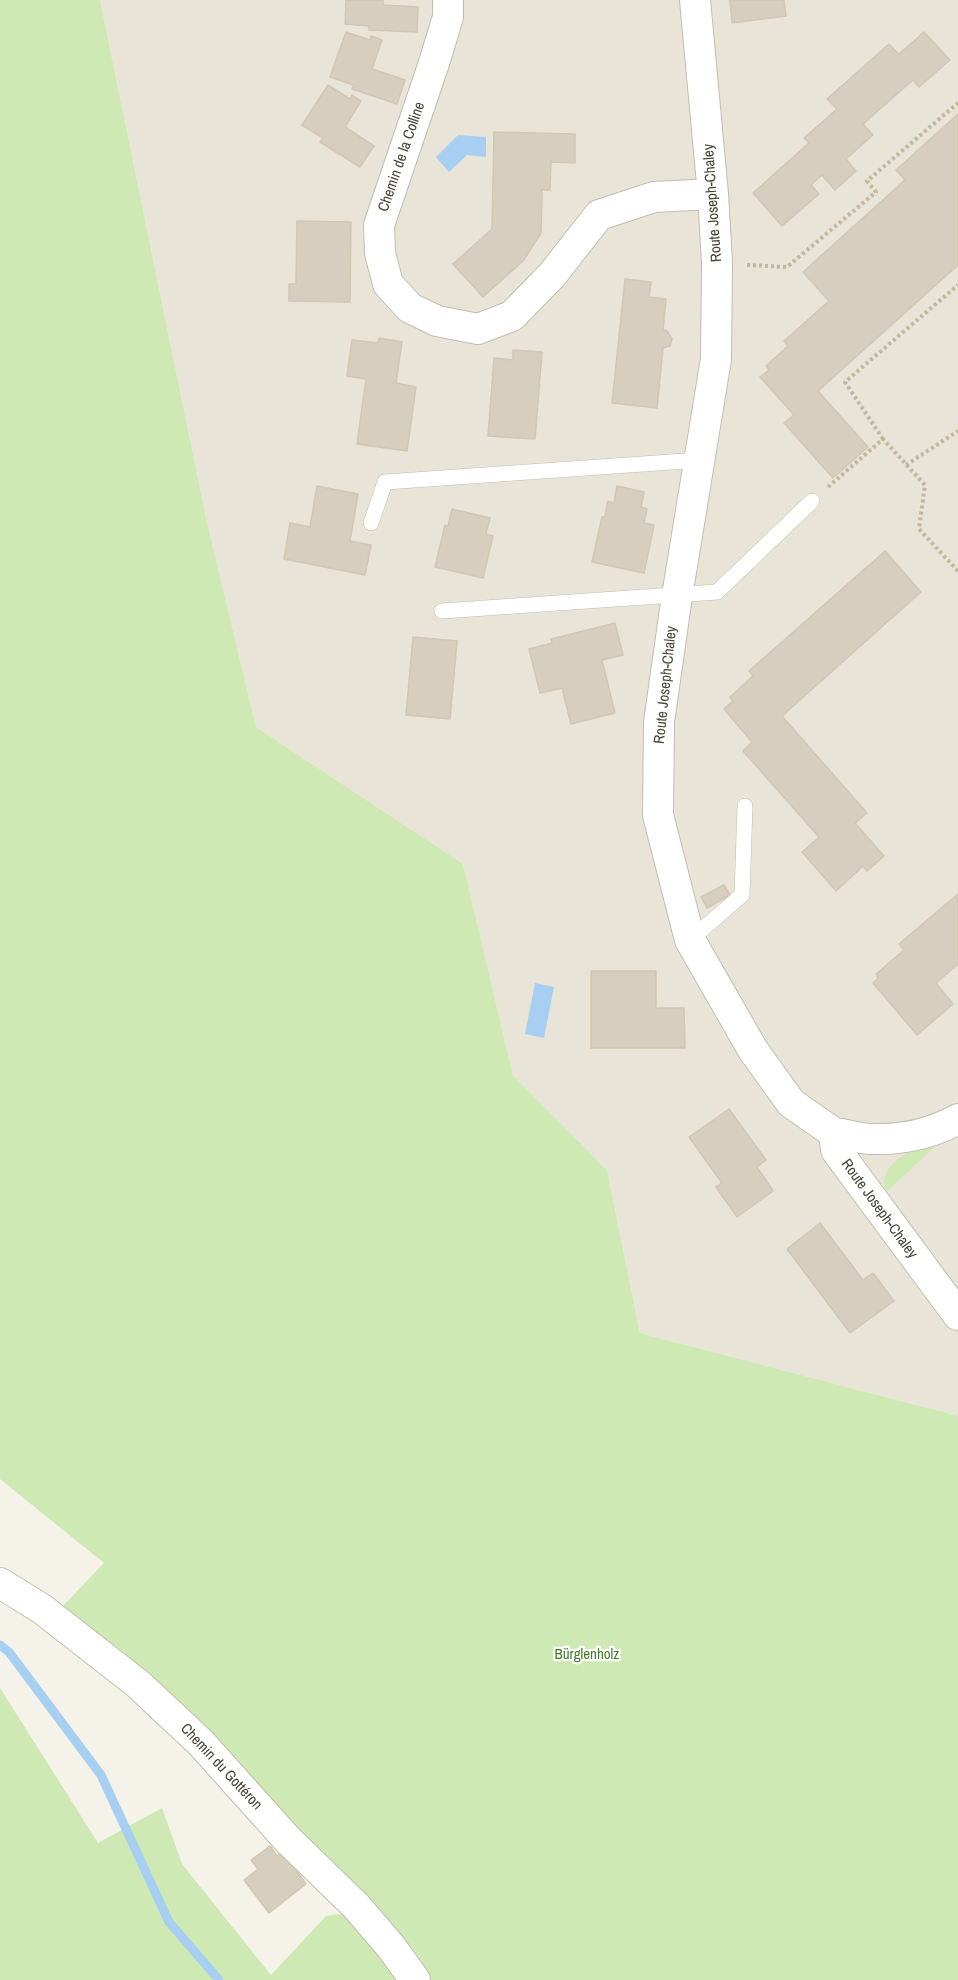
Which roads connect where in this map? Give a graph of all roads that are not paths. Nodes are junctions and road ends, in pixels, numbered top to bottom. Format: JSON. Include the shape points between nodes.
{"nodes":[{"id":1,"x":448,"y":0,"type":"edge"},
{"id":2,"x":695,"y":0,"type":"edge"},
{"id":3,"x":713,"y":194,"type":"junction"},
{"id":4,"x":700,"y":460,"type":"junction"},
{"id":5,"x":812,"y":501,"type":"road end"},
{"id":6,"x":371,"y":523,"type":"dead end"},
{"id":7,"x":677,"y":596,"type":"junction"},
{"id":8,"x":442,"y":611,"type":"dead end"},
{"id":9,"x":745,"y":806,"type":"dead end"},
{"id":10,"x":690,"y":940,"type":"junction"},
{"id":11,"x":958,"y":1119,"type":"edge"},
{"id":12,"x":834,"y":1132,"type":"junction"},
{"id":13,"x":958,"y":1315,"type":"edge"},
{"id":14,"x":0,"y":1583,"type":"edge"},
{"id":15,"x":415,"y":1980,"type":"edge"}],
"edges":[{"from":1,"to":3,"type":"street","name":"Chemin de la Colline","via":[[448,16],[433,66],[379,225],[380,253],[388,284],[410,308],[437,321],[478,329],[512,316],[552,275],[599,215],[654,197]]},
{"from":2,"to":3,"type":"street","name":"Route Joseph-Chaley"},
{"from":3,"to":4,"type":"street","name":"Route Joseph-Chaley","via":[[716,359]]},
{"from":4,"to":6,"type":"lane","via":[[385,482]]},
{"from":4,"to":7,"type":"street","name":"Route Joseph-Chaley"},
{"from":5,"to":7,"type":"lane","via":[[717,592]]},
{"from":7,"to":8,"type":"lane"},
{"from":7,"to":10,"type":"street","name":"Route Joseph-Chaley","via":[[659,722],[658,815]]},
{"from":9,"to":10,"type":"lane","via":[[742,895]]},
{"from":10,"to":12,"type":"street","name":"Route Joseph-Chaley","via":[[753,1050],[791,1103]]},
{"from":11,"to":12,"type":"street","via":[[938,1130],[905,1138],[869,1139]]},
{"from":12,"to":13,"type":"street","name":"Route Joseph-Chaley","via":[[836,1150]]},
{"from":14,"to":15,"type":"street","name":"Chemin du Gottéron","via":[[42,1609],[138,1684],[201,1743],[287,1839],[357,1907]]}]}
